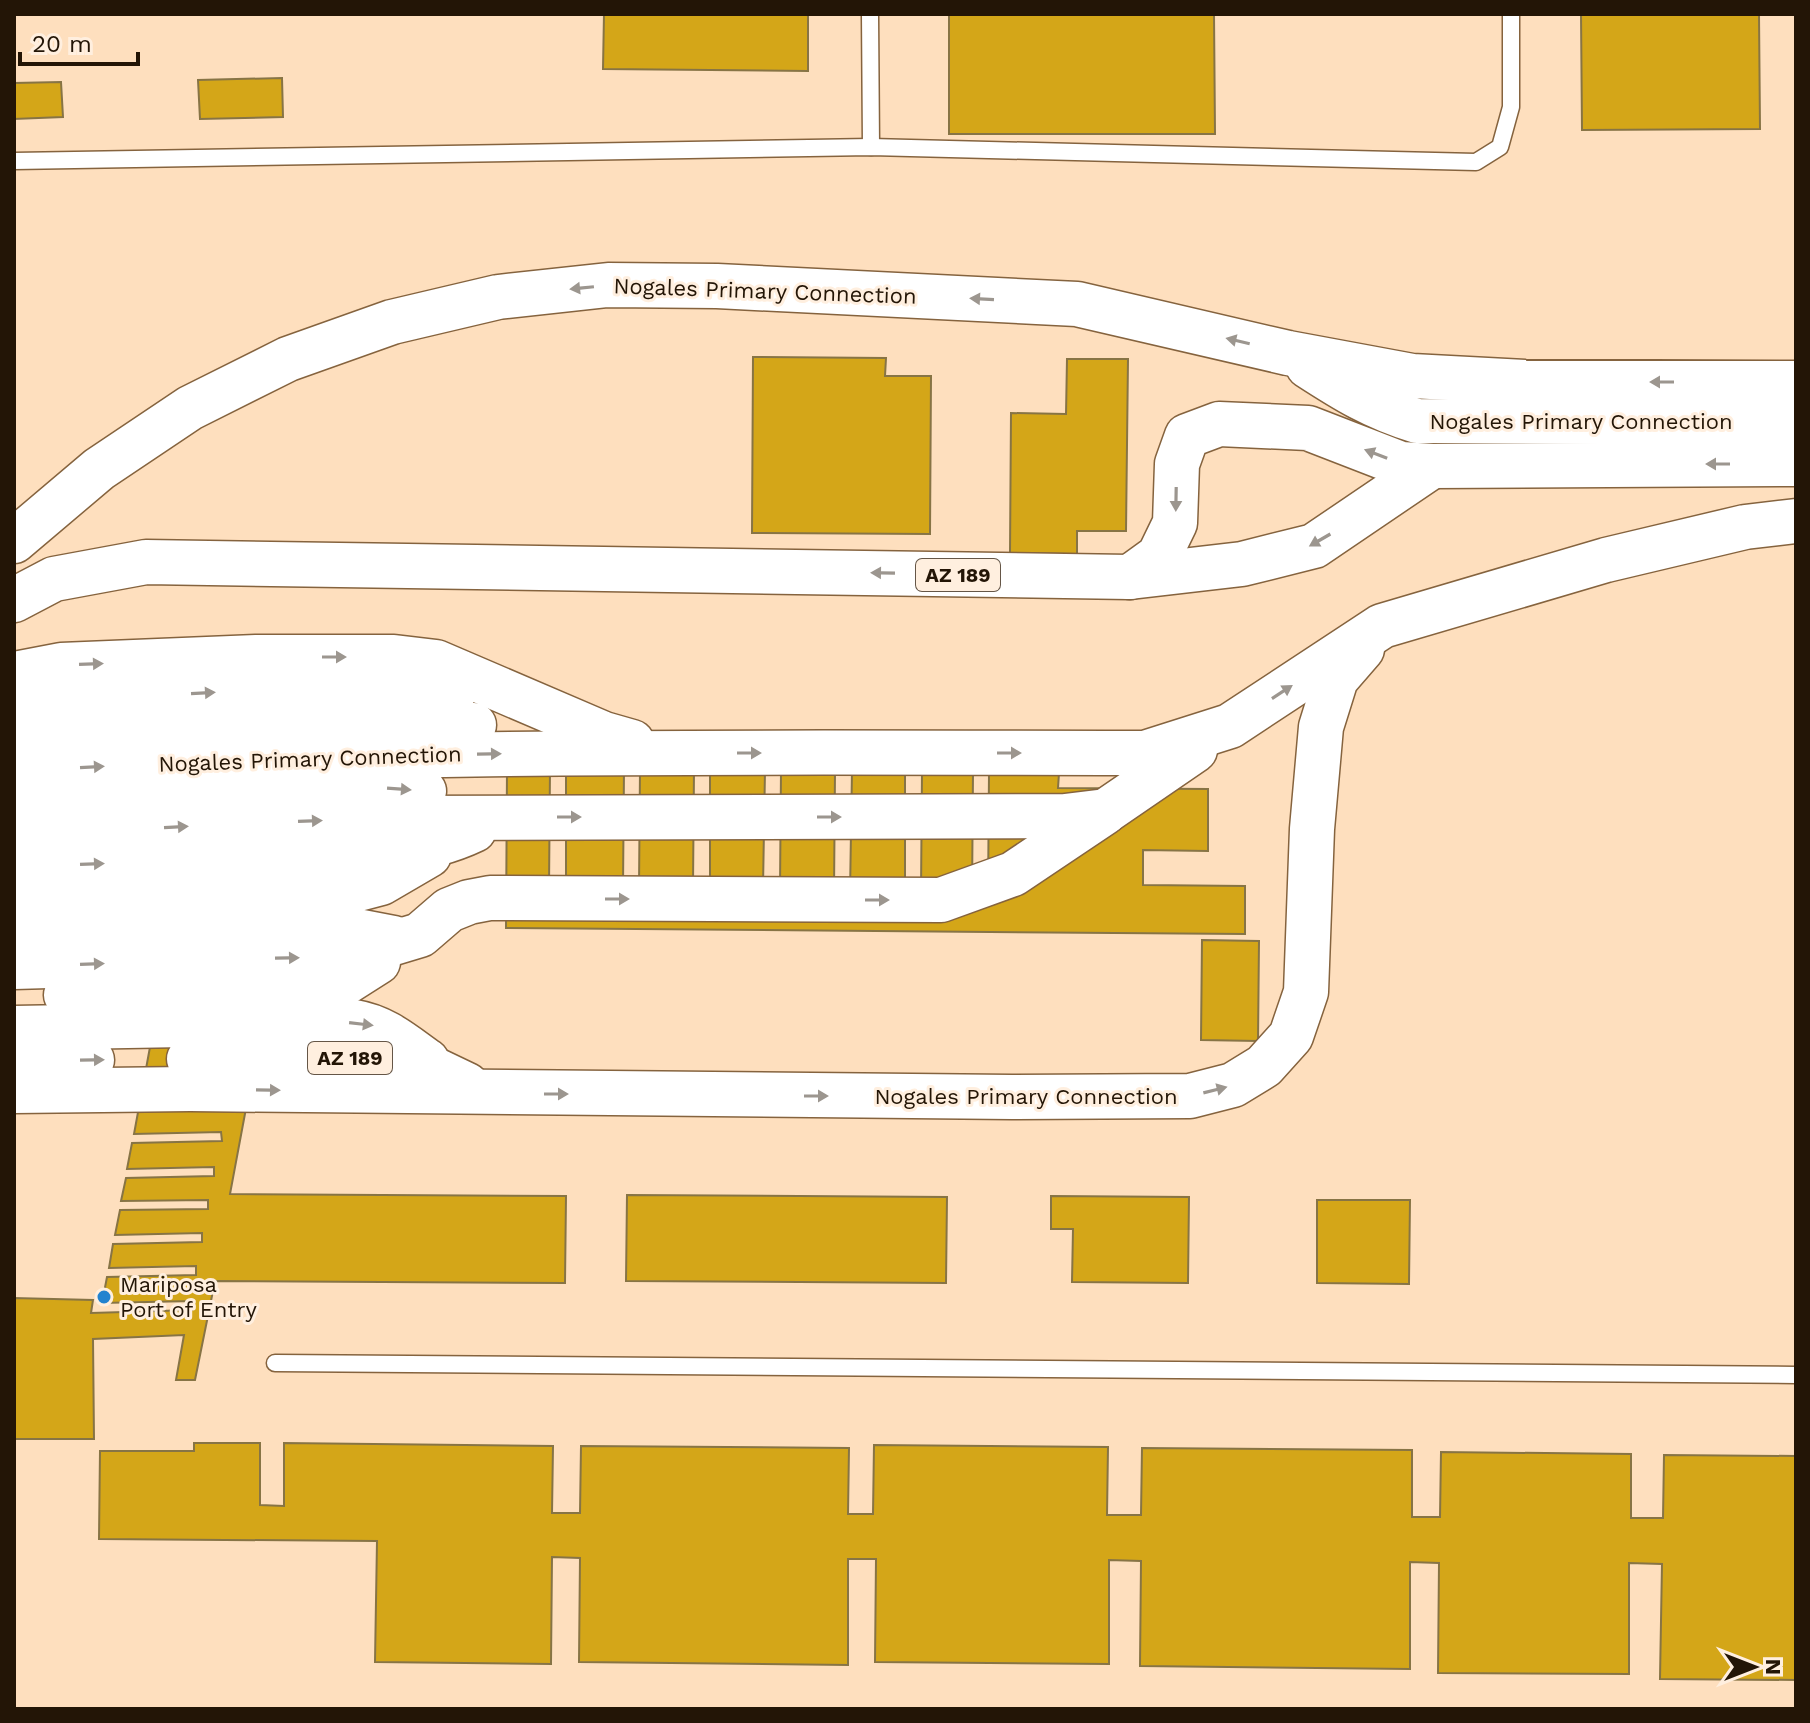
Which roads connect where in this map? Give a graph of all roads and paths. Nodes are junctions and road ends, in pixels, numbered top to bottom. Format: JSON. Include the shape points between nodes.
{"nodes":[{"id":1,"x":870,"y":14,"type":"edge"},
{"id":2,"x":1511,"y":14,"type":"edge"},
{"id":3,"x":871,"y":147,"type":"junction"},
{"id":4,"x":14,"y":161,"type":"edge"},
{"id":5,"x":1288,"y":353,"type":"junction"},
{"id":6,"x":1796,"y":383,"type":"edge"},
{"id":7,"x":1796,"y":423,"type":"edge"},
{"id":8,"x":1796,"y":464,"type":"edge"},
{"id":9,"x":1432,"y":466,"type":"junction"},
{"id":10,"x":1796,"y":521,"type":"edge"},
{"id":11,"x":14,"y":541,"type":"edge"},
{"id":12,"x":1130,"y":577,"type":"junction"},
{"id":13,"x":14,"y":600,"type":"edge"},
{"id":14,"x":1382,"y":626,"type":"junction"},
{"id":15,"x":14,"y":674,"type":"edge"},
{"id":16,"x":529,"y":703,"type":"junction"},
{"id":17,"x":14,"y":706,"type":"edge"},
{"id":18,"x":1230,"y":726,"type":"junction"},
{"id":19,"x":604,"y":734,"type":"junction"},
{"id":20,"x":14,"y":740,"type":"edge"},
{"id":21,"x":701,"y":753,"type":"junction"},
{"id":22,"x":14,"y":770,"type":"edge"},
{"id":23,"x":14,"y":803,"type":"edge"},
{"id":24,"x":1106,"y":811,"type":"junction"},
{"id":25,"x":498,"y":817,"type":"junction"},
{"id":26,"x":14,"y":836,"type":"edge"},
{"id":27,"x":459,"y":838,"type":"junction"},
{"id":28,"x":14,"y":867,"type":"edge"},
{"id":29,"x":14,"y":902,"type":"edge"},
{"id":30,"x":14,"y":935,"type":"edge"},
{"id":31,"x":420,"y":935,"type":"junction"},
{"id":32,"x":14,"y":967,"type":"edge"},
{"id":33,"x":14,"y":997,"type":"edge"},
{"id":34,"x":14,"y":1028,"type":"edge"},
{"id":35,"x":14,"y":1061,"type":"edge"},
{"id":36,"x":442,"y":1072,"type":"junction"},
{"id":37,"x":14,"y":1091,"type":"edge"},
{"id":38,"x":500,"y":1094,"type":"junction"},
{"id":39,"x":275,"y":1363,"type":"dead end"},
{"id":40,"x":1796,"y":1375,"type":"edge"}],
"edges":[{"from":1,"to":3,"type":"lane"},
{"from":2,"to":3,"type":"lane","via":[[1511,107],[1500,147],[1476,162]]},
{"from":3,"to":4,"type":"lane"},
{"from":6,"to":5,"type":"highway","name":"Nogales Primary Connection","one_way":true,"via":[[1412,376]]},
{"from":5,"to":7,"type":"highway","name":"Nogales Primary Connection","via":[[1357,398],[1417,421]]},
{"from":5,"to":11,"type":"highway","name":"Nogales Primary Connection","one_way":true,"via":[[1077,304],[608,285],[498,297],[392,322],[288,359],[190,408],[99,469]]},
{"from":8,"to":9,"type":"highway","name":"Nogales Primary Connection","one_way":true},
{"from":9,"to":12,"type":"highway","name":"Nogales Primary Connection","number":"AZ 189","one_way":true,"via":[[1314,546],[1242,564]]},
{"from":9,"to":12,"type":"highway","name":"Nogales Primary Connection","one_way":true,"via":[[1401,464],[1308,428],[1219,424],[1187,436],[1177,464],[1175,523],[1159,556]]},
{"from":10,"to":14,"type":"highway","name":"Nogales Primary Connection","via":[[1745,527],[1606,560]]},
{"from":12,"to":13,"type":"highway","name":"Nogales Primary Connection","number":"AZ 189","one_way":true,"via":[[146,562],[54,579]]},
{"from":18,"to":14,"type":"highway","name":"Nogales Primary Connection","one_way":true},
{"from":38,"to":14,"type":"highway","name":"Nogales Primary Connection","number":"AZ 189","one_way":true,"via":[[1190,1096],[1233,1085],[1264,1066],[1291,1036],[1306,992],[1321,727],[1336,679]]},
{"from":15,"to":16,"type":"highway","name":"Nogales Primary Connection","one_way":true,"via":[[61,665],[394,657],[436,662]]},
{"from":17,"to":16,"type":"highway","name":"Nogales Primary Connection","one_way":true,"via":[[338,688],[477,690]]},
{"from":16,"to":19,"type":"highway","name":"Nogales Primary Connection"},
{"from":21,"to":18,"type":"highway","name":"Nogales Primary Connection","one_way":true,"via":[[1145,753]]},
{"from":18,"to":24,"type":"highway","name":"Nogales Primary Connection"},
{"from":19,"to":20,"type":"highway","name":"Nogales Primary Connection","via":[[524,725],[247,725]]},
{"from":19,"to":21,"type":"highway","name":"Nogales Primary Connection"},
{"from":22,"to":21,"type":"highway","name":"Nogales Primary Connection","one_way":true,"via":[[243,759]]},
{"from":23,"to":25,"type":"highway","name":"Nogales Primary Connection","one_way":true,"via":[[396,788],[425,791]]},
{"from":25,"to":24,"type":"highway","name":"Nogales Primary Connection","one_way":true,"via":[[1065,816]]},
{"from":31,"to":24,"type":"highway","name":"Nogales Primary Connection","one_way":true,"via":[[449,910],[490,898],[941,900],[1013,874]]},
{"from":26,"to":25,"type":"highway","name":"Nogales Primary Connection","one_way":true},
{"from":25,"to":27,"type":"highway","name":"Nogales Primary Connection"},
{"from":28,"to":27,"type":"highway","name":"Nogales Primary Connection","one_way":true,"via":[[390,853]]},
{"from":27,"to":29,"type":"highway","name":"Nogales Primary Connection","via":[[381,883],[343,893],[221,892]]},
{"from":30,"to":31,"type":"highway","via":[[321,924],[396,938]]},
{"from":32,"to":31,"type":"highway","name":"Nogales Primary Connection","one_way":true,"via":[[328,958]]},
{"from":31,"to":33,"type":"highway","name":"Nogales Primary Connection","via":[[345,983],[320,990]]},
{"from":34,"to":36,"type":"highway","name":"Nogales Primary Connection","number":"AZ 189","one_way":true,"via":[[354,1022],[387,1032]]},
{"from":35,"to":36,"type":"highway","name":"Nogales Primary Connection","number":"AZ 189","one_way":true,"via":[[401,1059]]},
{"from":36,"to":38,"type":"highway","name":"Nogales Primary Connection","number":"AZ 189","via":[[477,1090]]},
{"from":37,"to":38,"type":"highway","name":"Nogales Primary Connection","number":"AZ 189","one_way":true},
{"from":39,"to":40,"type":"lane"}]}
